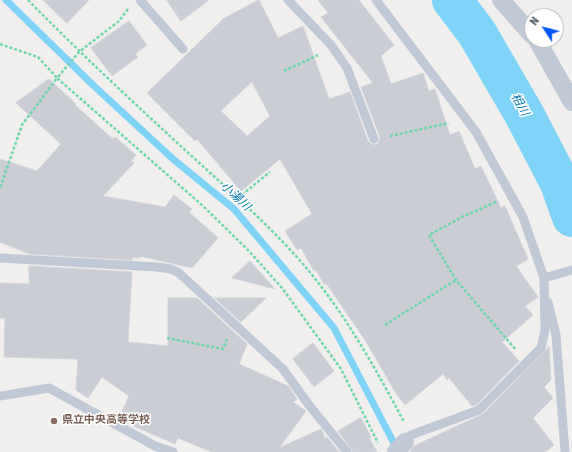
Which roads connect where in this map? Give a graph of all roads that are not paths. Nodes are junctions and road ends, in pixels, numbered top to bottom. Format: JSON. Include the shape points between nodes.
{"nodes":[{"id":1,"x":140,"y":0,"type":"edge"},
{"id":2,"x":376,"y":0,"type":"edge"},
{"id":3,"x":501,"y":0,"type":"edge"},
{"id":4,"x":290,"y":1,"type":"edge"},
{"id":5,"x":524,"y":26,"type":"edge"},
{"id":6,"x":542,"y":48,"type":"edge"},
{"id":7,"x":183,"y":49,"type":"dead end"},
{"id":8,"x":572,"y":102,"type":"edge"},
{"id":9,"x":374,"y":139,"type":"road end"},
{"id":10,"x":0,"y":258,"type":"edge"},
{"id":11,"x":572,"y":270,"type":"edge"},
{"id":12,"x":544,"y":283,"type":"junction"},
{"id":13,"x":0,"y":396,"type":"edge"},
{"id":14,"x":398,"y":444,"type":"edge"},
{"id":15,"x":173,"y":452,"type":"edge"},
{"id":16,"x":347,"y":452,"type":"edge"},
{"id":17,"x":565,"y":452,"type":"edge"}],
"edges":[{"from":1,"to":7,"type":"lane"},
{"from":2,"to":12,"type":"lane","via":[[483,145],[523,217]]},
{"from":3,"to":5,"type":"street"},
{"from":4,"to":9,"type":"lane","via":[[333,48],[347,68]]},
{"from":6,"to":8,"type":"street"},
{"from":10,"to":16,"type":"lane","via":[[171,269],[179,273],[283,369],[308,405]]},
{"from":11,"to":12,"type":"lane"},
{"from":12,"to":14,"type":"lane","via":[[545,330],[541,348],[479,410]]},
{"from":12,"to":17,"type":"lane","via":[[556,335]]},
{"from":13,"to":15,"type":"lane","via":[[50,388],[155,446]]}]}
